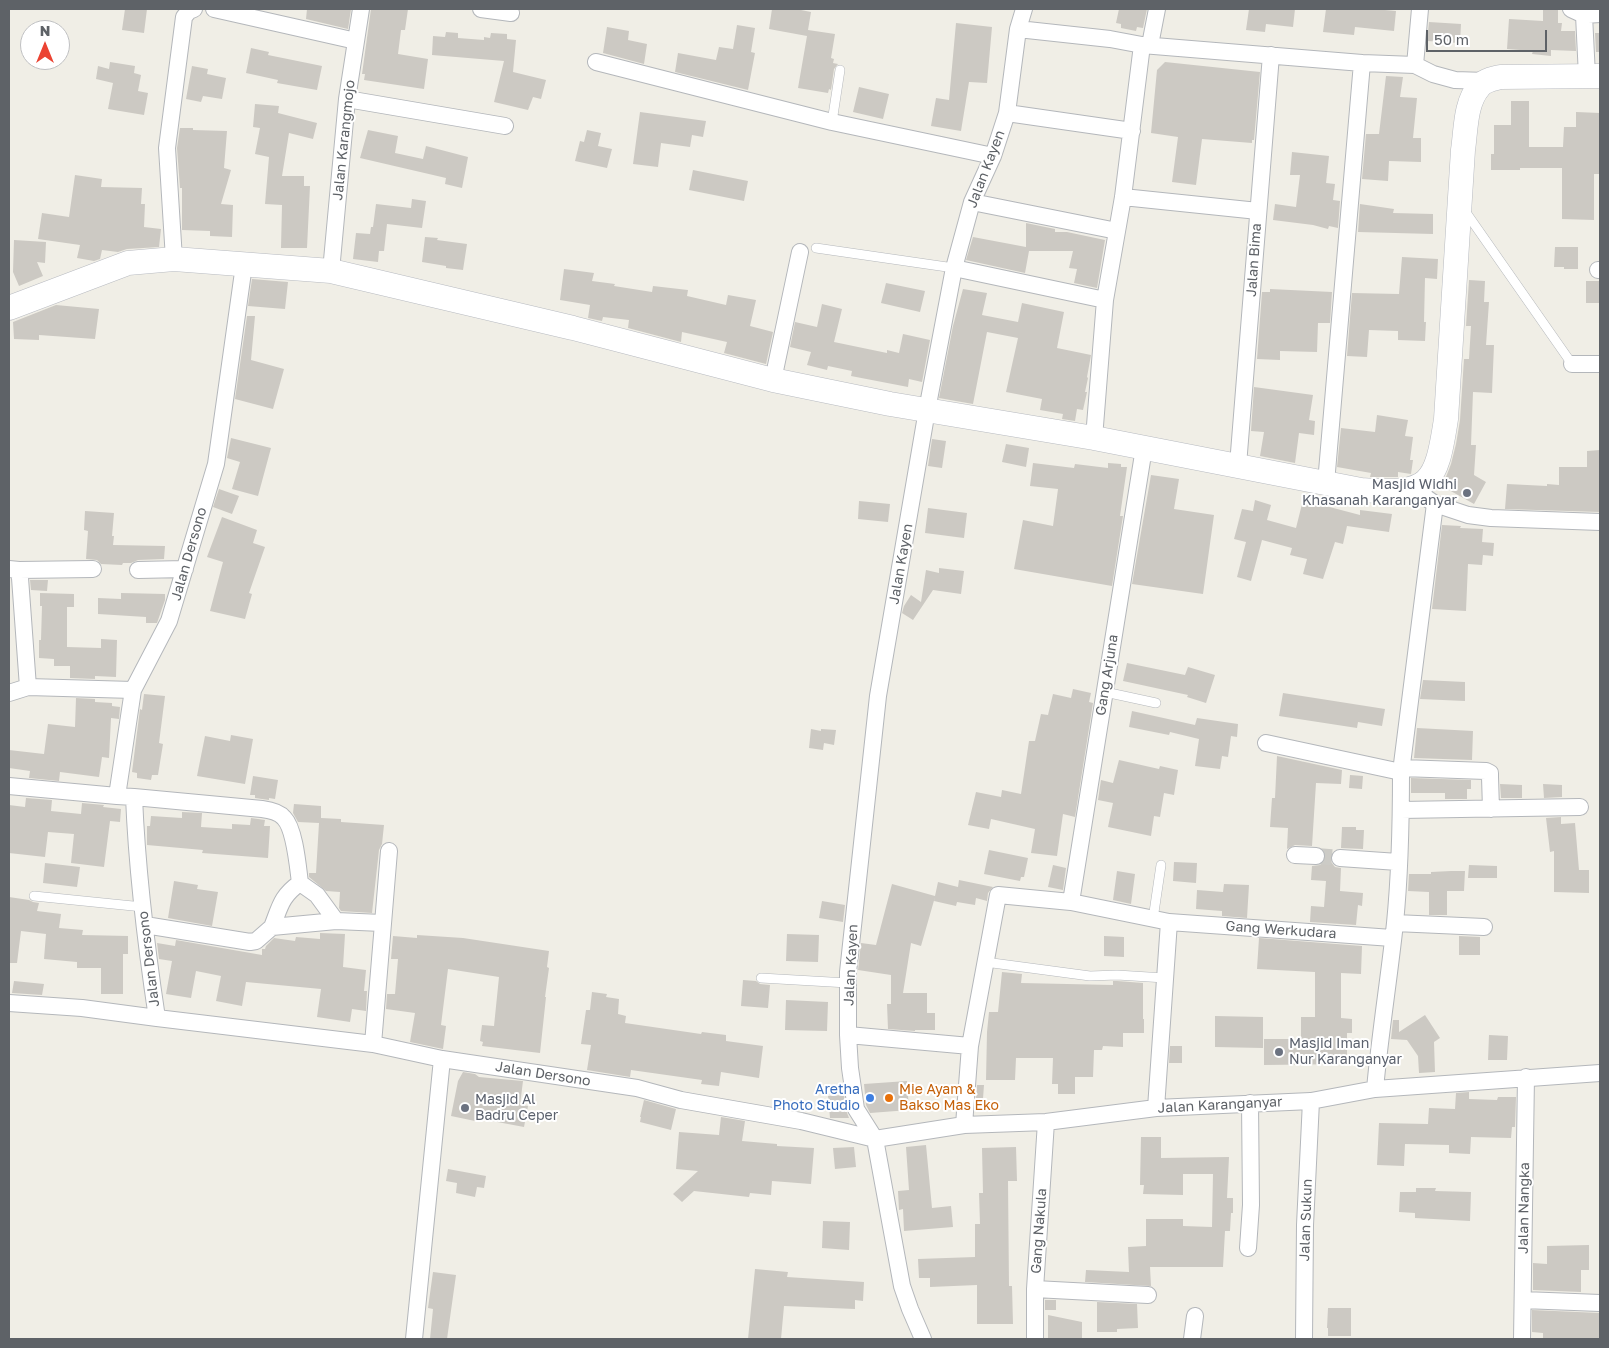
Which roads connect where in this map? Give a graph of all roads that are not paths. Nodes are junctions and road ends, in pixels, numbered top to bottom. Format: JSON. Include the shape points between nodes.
{"nodes":[{"id":1,"x":194,"y":9,"type":"edge"},
{"id":2,"x":214,"y":9,"type":"edge"},
{"id":3,"x":361,"y":9,"type":"edge"},
{"id":4,"x":482,"y":9,"type":"edge"},
{"id":5,"x":1024,"y":9,"type":"edge"},
{"id":6,"x":1156,"y":9,"type":"edge"},
{"id":7,"x":1420,"y":9,"type":"edge"},
{"id":8,"x":1585,"y":12,"type":"edge"},
{"id":9,"x":510,"y":13,"type":"dead end"},
{"id":10,"x":1018,"y":29,"type":"junction"},
{"id":11,"x":356,"y":41,"type":"junction"},
{"id":12,"x":1146,"y":45,"type":"junction"},
{"id":13,"x":1271,"y":55,"type":"junction"},
{"id":14,"x":596,"y":62,"type":"dead end"},
{"id":15,"x":1362,"y":63,"type":"junction"},
{"id":16,"x":1415,"y":65,"type":"junction"},
{"id":17,"x":840,"y":70,"type":"dead end"},
{"id":18,"x":1594,"y":76,"type":"edge"},
{"id":19,"x":1486,"y":81,"type":"junction"},
{"id":20,"x":347,"y":99,"type":"junction"},
{"id":21,"x":1007,"y":114,"type":"junction"},
{"id":22,"x":832,"y":122,"type":"junction"},
{"id":23,"x":505,"y":126,"type":"dead end"},
{"id":24,"x":1132,"y":132,"type":"junction"},
{"id":25,"x":993,"y":156,"type":"junction"},
{"id":26,"x":1123,"y":197,"type":"junction"},
{"id":27,"x":972,"y":202,"type":"junction"},
{"id":28,"x":1460,"y":205,"type":"junction"},
{"id":29,"x":1258,"y":211,"type":"junction"},
{"id":30,"x":1118,"y":231,"type":"junction"},
{"id":31,"x":816,"y":248,"type":"dead end"},
{"id":32,"x":800,"y":252,"type":"dead end"},
{"id":33,"x":174,"y":260,"type":"junction"},
{"id":34,"x":244,"y":265,"type":"junction"},
{"id":35,"x":954,"y":268,"type":"junction"},
{"id":36,"x":331,"y":271,"type":"junction"},
{"id":37,"x":1105,"y":300,"type":"junction"},
{"id":38,"x":9,"y":308,"type":"edge"},
{"id":39,"x":1572,"y":364,"type":"joint"},
{"id":40,"x":1600,"y":364,"type":"edge"},
{"id":41,"x":773,"y":380,"type":"junction"},
{"id":42,"x":927,"y":410,"type":"junction"},
{"id":43,"x":1094,"y":438,"type":"junction"},
{"id":44,"x":1144,"y":448,"type":"junction"},
{"id":45,"x":1238,"y":465,"type":"junction"},
{"id":46,"x":1326,"y":483,"type":"junction"},
{"id":47,"x":1412,"y":488,"type":"junction"},
{"id":48,"x":1434,"y":504,"type":"junction"},
{"id":49,"x":1600,"y":522,"type":"edge"},
{"id":50,"x":185,"y":569,"type":"junction"},
{"id":51,"x":14,"y":570,"type":"edge"},
{"id":52,"x":94,"y":570,"type":"dead end"},
{"id":53,"x":138,"y":570,"type":"dead end"},
{"id":54,"x":28,"y":687,"type":"junction"},
{"id":55,"x":133,"y":690,"type":"junction"},
{"id":56,"x":1105,"y":692,"type":"junction"},
{"id":57,"x":9,"y":693,"type":"edge"},
{"id":58,"x":1156,"y":703,"type":"dead end"},
{"id":59,"x":1266,"y":744,"type":"dead end"},
{"id":60,"x":1402,"y":770,"type":"junction"},
{"id":61,"x":9,"y":786,"type":"edge"},
{"id":62,"x":116,"y":796,"type":"junction"},
{"id":63,"x":134,"y":797,"type":"junction"},
{"id":64,"x":1580,"y":807,"type":"dead end"},
{"id":65,"x":1491,"y":808,"type":"junction"},
{"id":66,"x":1401,"y":810,"type":"junction"},
{"id":67,"x":389,"y":851,"type":"dead end"},
{"id":68,"x":1295,"y":855,"type":"dead end"},
{"id":69,"x":1316,"y":856,"type":"tunnel mouth"},
{"id":70,"x":1340,"y":858,"type":"tunnel mouth"},
{"id":71,"x":1398,"y":862,"type":"junction"},
{"id":72,"x":1161,"y":865,"type":"dead end"},
{"id":73,"x":300,"y":883,"type":"junction"},
{"id":74,"x":34,"y":896,"type":"dead end"},
{"id":75,"x":1071,"y":902,"type":"junction"},
{"id":76,"x":143,"y":907,"type":"junction"},
{"id":77,"x":1161,"y":920,"type":"junction"},
{"id":78,"x":336,"y":922,"type":"junction"},
{"id":79,"x":382,"y":923,"type":"junction"},
{"id":80,"x":145,"y":925,"type":"junction"},
{"id":81,"x":272,"y":927,"type":"junction"},
{"id":82,"x":1484,"y":927,"type":"dead end"},
{"id":83,"x":1393,"y":931,"type":"junction"},
{"id":84,"x":985,"y":962,"type":"junction"},
{"id":85,"x":761,"y":978,"type":"dead end"},
{"id":86,"x":1165,"y":978,"type":"junction"},
{"id":87,"x":848,"y":983,"type":"junction"},
{"id":88,"x":9,"y":1004,"type":"edge"},
{"id":89,"x":157,"y":1018,"type":"junction"},
{"id":90,"x":848,"y":1035,"type":"junction"},
{"id":91,"x":373,"y":1044,"type":"junction"},
{"id":92,"x":970,"y":1046,"type":"junction"},
{"id":93,"x":442,"y":1059,"type":"junction"},
{"id":94,"x":1600,"y":1073,"type":"edge"},
{"id":95,"x":1526,"y":1077,"type":"junction"},
{"id":96,"x":1375,"y":1089,"type":"junction"},
{"id":97,"x":1311,"y":1101,"type":"junction"},
{"id":98,"x":1250,"y":1103,"type":"junction"},
{"id":99,"x":1156,"y":1108,"type":"junction"},
{"id":100,"x":1046,"y":1122,"type":"junction"},
{"id":101,"x":964,"y":1125,"type":"junction"},
{"id":102,"x":875,"y":1139,"type":"junction"},
{"id":103,"x":1248,"y":1248,"type":"dead end"},
{"id":104,"x":1035,"y":1289,"type":"junction"},
{"id":105,"x":1148,"y":1295,"type":"dead end"},
{"id":106,"x":1523,"y":1300,"type":"junction"},
{"id":107,"x":1600,"y":1303,"type":"edge"},
{"id":108,"x":1195,"y":1316,"type":"dead end"},
{"id":109,"x":414,"y":1339,"type":"edge"},
{"id":110,"x":923,"y":1339,"type":"edge"},
{"id":111,"x":1035,"y":1339,"type":"edge"},
{"id":112,"x":1192,"y":1339,"type":"edge"},
{"id":113,"x":1304,"y":1339,"type":"edge"},
{"id":114,"x":1522,"y":1339,"type":"edge"}],
"edges":[{"from":1,"to":33,"type":"street","via":[[184,17],[167,148]]},
{"from":2,"to":11,"type":"street"},
{"from":3,"to":11,"type":"street","name":"Jalan Karangmojo"},
{"from":4,"to":9,"type":"street"},
{"from":5,"to":10,"type":"street","name":"Jalan Kayen"},
{"from":6,"to":12,"type":"street"},
{"from":7,"to":16,"type":"street"},
{"from":8,"to":18,"type":"street"},
{"from":10,"to":12,"type":"street"},
{"from":10,"to":21,"type":"street","name":"Jalan Kayen"},
{"from":11,"to":20,"type":"street","name":"Jalan Karangmojo"},
{"from":12,"to":13,"type":"street"},
{"from":12,"to":24,"type":"street"},
{"from":13,"to":15,"type":"street"},
{"from":13,"to":29,"type":"street","name":"Jalan Bima"},
{"from":14,"to":22,"type":"street"},
{"from":15,"to":16,"type":"street"},
{"from":15,"to":46,"type":"street"},
{"from":16,"to":19,"type":"street","via":[[1455,80]]},
{"from":17,"to":22,"type":"lane"},
{"from":18,"to":19,"type":"main road","via":[[1500,77]]},
{"from":19,"to":28,"type":"main road","via":[[1478,87],[1468,114]]},
{"from":20,"to":23,"type":"street"},
{"from":20,"to":36,"type":"street","name":"Jalan Karangmojo"},
{"from":21,"to":24,"type":"street"},
{"from":21,"to":25,"type":"street","name":"Jalan Kayen"},
{"from":22,"to":25,"type":"street"},
{"from":24,"to":26,"type":"street"},
{"from":25,"to":27,"type":"street","name":"Jalan Kayen"},
{"from":26,"to":29,"type":"street"},
{"from":26,"to":30,"type":"street"},
{"from":27,"to":30,"type":"street"},
{"from":27,"to":35,"type":"street","name":"Jalan Kayen"},
{"from":28,"to":39,"type":"lane"},
{"from":28,"to":47,"type":"main road","via":[[1441,452],[1433,475],[1424,484]]},
{"from":29,"to":45,"type":"street","name":"Jalan Bima"},
{"from":30,"to":37,"type":"street"},
{"from":31,"to":35,"type":"lane"},
{"from":32,"to":41,"type":"street"},
{"from":33,"to":34,"type":"main road"},
{"from":33,"to":38,"type":"main road","via":[[128,263]]},
{"from":34,"to":36,"type":"main road"},
{"from":34,"to":50,"type":"street","name":"Jalan Dersono","via":[[216,464]]},
{"from":35,"to":37,"type":"street"},
{"from":35,"to":42,"type":"street","name":"Jalan Kayen"},
{"from":36,"to":41,"type":"main road","via":[[573,328]]},
{"from":37,"to":43,"type":"street"},
{"from":39,"to":40,"type":"street"},
{"from":41,"to":42,"type":"main road"},
{"from":42,"to":43,"type":"main road"},
{"from":42,"to":87,"type":"street","name":"Jalan Kayen","via":[[878,696]]},
{"from":43,"to":44,"type":"main road"},
{"from":44,"to":45,"type":"main road"},
{"from":44,"to":56,"type":"street","name":"Gang Arjuna"},
{"from":45,"to":46,"type":"main road"},
{"from":46,"to":47,"type":"main road","via":[[1388,492]]},
{"from":47,"to":48,"type":"street"},
{"from":48,"to":49,"type":"street","via":[[1468,515],[1491,518]]},
{"from":48,"to":60,"type":"street"},
{"from":50,"to":53,"type":"street"},
{"from":50,"to":55,"type":"street","name":"Jalan Dersono","via":[[169,621]]},
{"from":51,"to":52,"type":"street"},
{"from":51,"to":54,"type":"street"},
{"from":54,"to":55,"type":"street"},
{"from":54,"to":57,"type":"street"},
{"from":55,"to":62,"type":"street","name":"Jalan Dersono"},
{"from":56,"to":58,"type":"lane"},
{"from":56,"to":75,"type":"street","name":"Gang Arjuna"},
{"from":59,"to":60,"type":"street"},
{"from":60,"to":65,"type":"street","via":[[1486,771],[1490,773]]},
{"from":60,"to":66,"type":"street"},
{"from":61,"to":62,"type":"street"},
{"from":62,"to":63,"type":"street"},
{"from":63,"to":73,"type":"street","via":[[272,810],[285,818],[293,837]]},
{"from":63,"to":76,"type":"street","name":"Jalan Dersono"},
{"from":64,"to":65,"type":"street"},
{"from":65,"to":66,"type":"street"},
{"from":66,"to":71,"type":"street"},
{"from":67,"to":79,"type":"street"},
{"from":68,"to":69,"type":"street"},
{"from":70,"to":71,"type":"street"},
{"from":71,"to":83,"type":"street"},
{"from":72,"to":77,"type":"lane"},
{"from":73,"to":78,"type":"street","via":[[317,895]]},
{"from":73,"to":81,"type":"street","via":[[289,890],[281,902]]},
{"from":74,"to":76,"type":"lane"},
{"from":75,"to":77,"type":"street"},
{"from":75,"to":84,"type":"street","via":[[998,895]]},
{"from":76,"to":80,"type":"street","name":"Jalan Dersono"},
{"from":77,"to":83,"type":"street","name":"Gang Werkudara"},
{"from":77,"to":86,"type":"street"},
{"from":78,"to":79,"type":"street"},
{"from":78,"to":81,"type":"street"},
{"from":79,"to":91,"type":"street"},
{"from":80,"to":81,"type":"street","via":[[245,942],[256,941]]},
{"from":80,"to":89,"type":"street","name":"Jalan Dersono"},
{"from":82,"to":83,"type":"street","name":"Gang Werkudara"},
{"from":83,"to":96,"type":"street"},
{"from":84,"to":86,"type":"lane","via":[[1090,976]]},
{"from":84,"to":92,"type":"street"},
{"from":85,"to":87,"type":"lane"},
{"from":86,"to":99,"type":"street"},
{"from":87,"to":90,"type":"street","name":"Jalan Kayen"},
{"from":88,"to":89,"type":"street","via":[[82,1008]]},
{"from":89,"to":91,"type":"street","name":"Jalan Dersono"},
{"from":90,"to":92,"type":"street"},
{"from":90,"to":102,"type":"street","name":"Jalan Kayen","via":[[856,1109]]},
{"from":91,"to":93,"type":"street","name":"Jalan Dersono"},
{"from":92,"to":101,"type":"street"},
{"from":93,"to":102,"type":"street","name":"Jalan Dersono","via":[[637,1088],[681,1100],[801,1121]]},
{"from":93,"to":109,"type":"street"},
{"from":94,"to":95,"type":"street","name":"Jalan Karanganyar"},
{"from":95,"to":96,"type":"street","name":"Jalan Karanganyar"},
{"from":95,"to":106,"type":"street","name":"Jalan Nangka"},
{"from":96,"to":97,"type":"street","name":"Jalan Karanganyar"},
{"from":97,"to":98,"type":"street","name":"Jalan Karanganyar"},
{"from":97,"to":113,"type":"street","name":"Jalan Sukun"},
{"from":98,"to":99,"type":"street","name":"Jalan Karanganyar"},
{"from":98,"to":103,"type":"street"},
{"from":99,"to":100,"type":"street","name":"Jalan Karanganyar"},
{"from":100,"to":101,"type":"street","name":"Jalan Karanganyar"},
{"from":100,"to":104,"type":"street","name":"Gang Nakula"},
{"from":101,"to":102,"type":"street","name":"Jalan Karanganyar"},
{"from":102,"to":110,"type":"street","via":[[902,1286]]},
{"from":104,"to":105,"type":"street"},
{"from":104,"to":111,"type":"street","name":"Gang Nakula"},
{"from":106,"to":107,"type":"street"},
{"from":106,"to":114,"type":"street","name":"Jalan Nangka"},
{"from":108,"to":112,"type":"street"}]}
